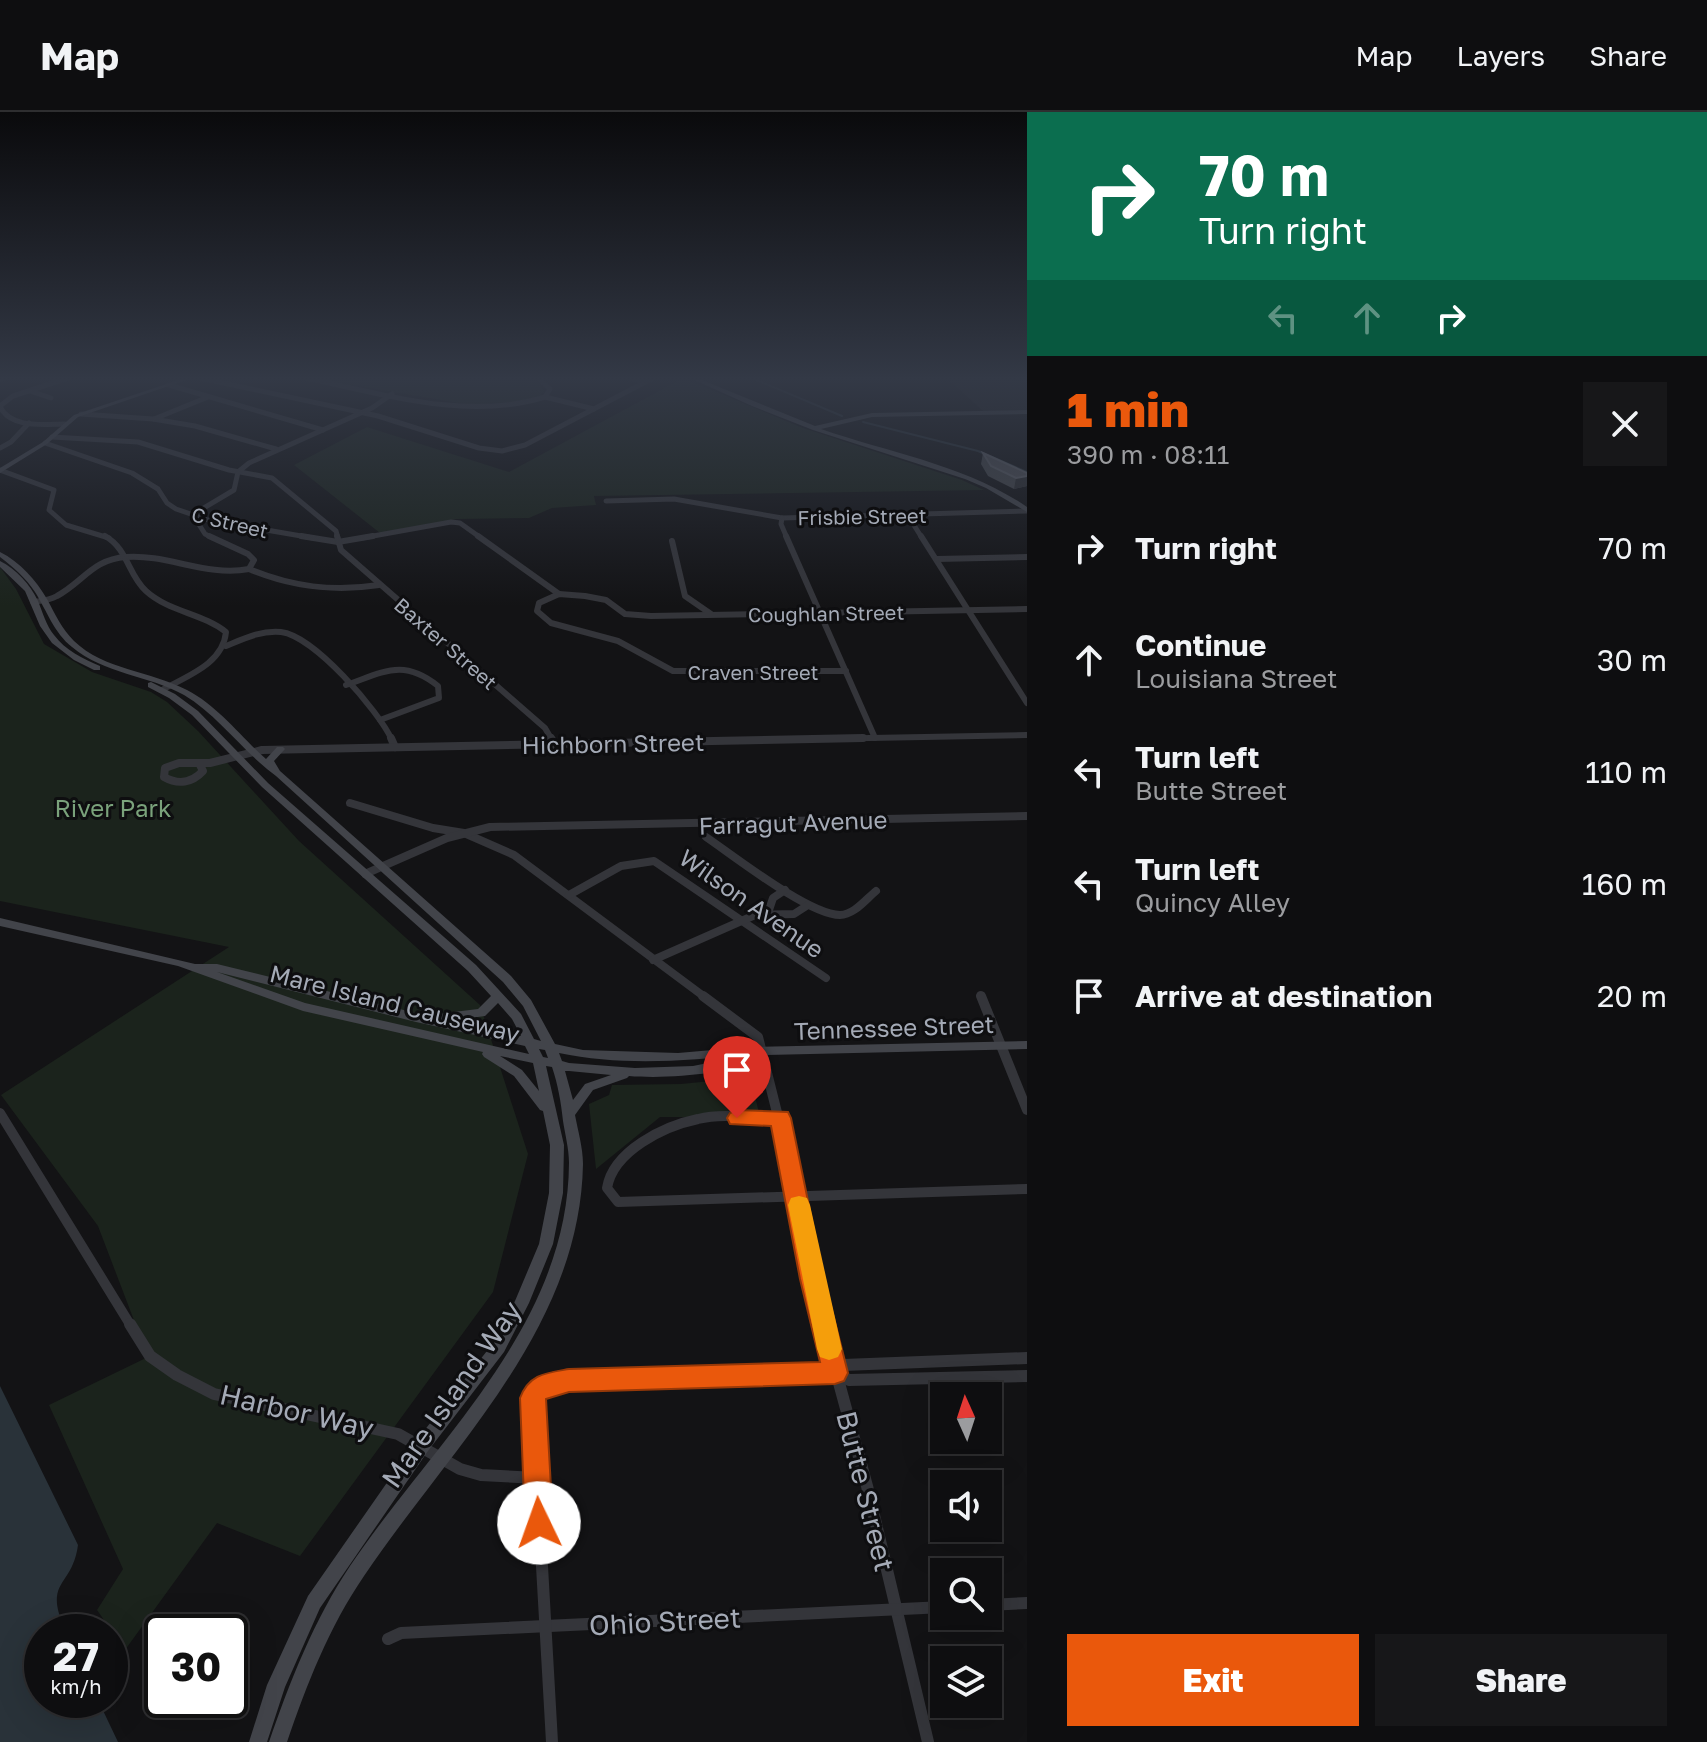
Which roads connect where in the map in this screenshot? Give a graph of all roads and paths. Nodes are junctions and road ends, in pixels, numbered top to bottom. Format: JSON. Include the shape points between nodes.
{"nodes":[{"id":1,"x":27,"y":454,"type":"edge"},
{"id":2,"x":77,"y":454,"type":"edge"},
{"id":3,"x":178,"y":454,"type":"edge"},
{"id":4,"x":267,"y":454,"type":"edge"},
{"id":5,"x":895,"y":454,"type":"edge"},
{"id":6,"x":0,"y":470,"type":"edge"},
{"id":7,"x":238,"y":472,"type":"junction"},
{"id":8,"x":606,"y":501,"type":"dead end"},
{"id":9,"x":1027,"y":511,"type":"edge"},
{"id":10,"x":907,"y":514,"type":"junction"},
{"id":11,"x":192,"y":515,"type":"junction"},
{"id":12,"x":782,"y":518,"type":"junction"},
{"id":13,"x":672,"y":541,"type":"dead end"},
{"id":14,"x":338,"y":542,"type":"junction"},
{"id":15,"x":0,"y":554,"type":"edge"},
{"id":16,"x":125,"y":557,"type":"junction"},
{"id":17,"x":1027,"y":557,"type":"edge"},
{"id":18,"x":937,"y":559,"type":"junction"},
{"id":19,"x":0,"y":563,"type":"edge"},
{"id":20,"x":249,"y":569,"type":"junction"},
{"id":21,"x":379,"y":585,"type":"junction"},
{"id":22,"x":559,"y":594,"type":"junction"},
{"id":23,"x":38,"y":601,"type":"junction"},
{"id":24,"x":1027,"y":609,"type":"edge"},
{"id":25,"x":970,"y":610,"type":"junction"},
{"id":26,"x":819,"y":613,"type":"junction"},
{"id":27,"x":712,"y":615,"type":"junction"},
{"id":28,"x":226,"y":646,"type":"junction"},
{"id":29,"x":643,"y":655,"type":"junction"},
{"id":30,"x":633,"y":660,"type":"dead end"},
{"id":31,"x":846,"y":671,"type":"junction"},
{"id":32,"x":346,"y":685,"type":"junction"},
{"id":33,"x":166,"y":687,"type":"junction"},
{"id":34,"x":1027,"y":703,"type":"edge"},
{"id":35,"x":380,"y":720,"type":"junction"},
{"id":36,"x":1027,"y":735,"type":"edge"},
{"id":37,"x":875,"y":738,"type":"junction"},
{"id":38,"x":555,"y":745,"type":"junction"},
{"id":39,"x":395,"y":747,"type":"junction"},
{"id":40,"x":280,"y":749,"type":"junction"},
{"id":41,"x":249,"y":751,"type":"junction"},
{"id":42,"x":231,"y":754,"type":"junction"},
{"id":43,"x":200,"y":765,"type":"junction"},
{"id":44,"x":279,"y":774,"type":"junction"},
{"id":45,"x":350,"y":803,"type":"dead end"},
{"id":46,"x":1027,"y":816,"type":"edge"},
{"id":47,"x":464,"y":833,"type":"junction"},
{"id":48,"x":706,"y":837,"type":"dead end"},
{"id":49,"x":382,"y":866,"type":"junction"},
{"id":50,"x":365,"y":874,"type":"junction"},
{"id":51,"x":785,"y":890,"type":"junction"},
{"id":52,"x":876,"y":891,"type":"dead end"},
{"id":53,"x":569,"y":895,"type":"junction"},
{"id":54,"x":808,"y":905,"type":"junction"},
{"id":55,"x":768,"y":913,"type":"junction"},
{"id":56,"x":0,"y":922,"type":"edge"},
{"id":57,"x":742,"y":922,"type":"junction"},
{"id":58,"x":653,"y":960,"type":"junction"},
{"id":59,"x":197,"y":967,"type":"junction"},
{"id":60,"x":826,"y":978,"type":"dead end"},
{"id":61,"x":498,"y":996,"type":"junction"},
{"id":62,"x":981,"y":996,"type":"dead end"},
{"id":63,"x":416,"y":1018,"type":"junction"},
{"id":64,"x":532,"y":1044,"type":"junction"},
{"id":65,"x":1027,"y":1045,"type":"edge"},
{"id":66,"x":470,"y":1046,"type":"junction"},
{"id":67,"x":999,"y":1046,"type":"junction"},
{"id":68,"x":550,"y":1047,"type":"junction"},
{"id":69,"x":763,"y":1053,"type":"junction"},
{"id":70,"x":539,"y":1061,"type":"junction"},
{"id":71,"x":557,"y":1065,"type":"junction"},
{"id":72,"x":635,"y":1072,"type":"junction"},
{"id":73,"x":1027,"y":1110,"type":"edge"},
{"id":74,"x":571,"y":1112,"type":"junction"},
{"id":75,"x":0,"y":1113,"type":"edge"},
{"id":76,"x":780,"y":1118,"type":"junction"},
{"id":77,"x":552,"y":1119,"type":"junction"},
{"id":78,"x":1027,"y":1189,"type":"edge"},
{"id":79,"x":798,"y":1196,"type":"junction"},
{"id":80,"x":1027,"y":1358,"type":"edge"},
{"id":81,"x":835,"y":1373,"type":"junction"},
{"id":82,"x":1027,"y":1376,"type":"edge"},
{"id":83,"x":422,"y":1446,"type":"junction"},
{"id":84,"x":441,"y":1457,"type":"junction"},
{"id":85,"x":537,"y":1478,"type":"junction"},
{"id":86,"x":1027,"y":1603,"type":"edge"},
{"id":87,"x":1002,"y":1604,"type":"edge"},
{"id":88,"x":930,"y":1608,"type":"edge"},
{"id":89,"x":896,"y":1609,"type":"junction"},
{"id":90,"x":547,"y":1629,"type":"junction"},
{"id":91,"x":388,"y":1639,"type":"dead end"},
{"id":92,"x":258,"y":1742,"type":"edge"},
{"id":93,"x":278,"y":1742,"type":"edge"},
{"id":94,"x":552,"y":1742,"type":"edge"},
{"id":95,"x":928,"y":1742,"type":"edge"}],
"edges":[{"from":1,"to":6,"type":"main road"},
{"from":2,"to":11,"type":"street","name":"C Street","via":[[132,473],[158,489],[167,503]]},
{"from":3,"to":7,"type":"street","name":"Baxter Street"},
{"from":4,"to":7,"type":"street"},
{"from":5,"to":9,"type":"main road","via":[[968,478]]},
{"from":6,"to":16,"type":"street","via":[[54,490],[49,510],[53,517],[108,536]]},
{"from":7,"to":11,"type":"street","via":[[234,490]]},
{"from":7,"to":14,"type":"street","name":"Baxter Street","via":[[272,478],[336,531]]},
{"from":8,"to":12,"type":"street","name":"Frisbie Street","via":[[700,502]]},
{"from":9,"to":10,"type":"street","name":"Frisbie Street"},
{"from":10,"to":12,"type":"street","name":"Frisbie Street"},
{"from":10,"to":18,"type":"street"},
{"from":11,"to":14,"type":"street","name":"C Street"},
{"from":11,"to":20,"type":"street","via":[[205,534],[248,554],[254,560]]},
{"from":12,"to":26,"type":"street"},
{"from":13,"to":27,"type":"street","via":[[685,596]]},
{"from":14,"to":21,"type":"street","name":"Baxter Street"},
{"from":14,"to":22,"type":"street","via":[[451,522],[465,526]]},
{"from":15,"to":23,"type":"main road","via":[[19,568]]},
{"from":16,"to":20,"type":"street","via":[[161,558],[219,571]]},
{"from":16,"to":23,"type":"street","via":[[90,567],[56,598]]},
{"from":16,"to":28,"type":"street","via":[[146,592],[220,626],[226,632]]},
{"from":17,"to":18,"type":"street"},
{"from":18,"to":25,"type":"street"},
{"from":19,"to":23,"type":"main road"},
{"from":20,"to":21,"type":"street","via":[[328,590]]},
{"from":21,"to":38,"type":"street","name":"Baxter Street","via":[[545,728]]},
{"from":22,"to":27,"type":"street","name":"Coughlan Street","via":[[597,597],[625,614]]},
{"from":22,"to":29,"type":"street","name":"Craven Street","via":[[539,603],[537,611],[551,623],[618,641]]},
{"from":23,"to":33,"type":"main road","via":[[41,622],[65,651],[105,671]]},
{"from":24,"to":25,"type":"street","name":"Coughlan Street"},
{"from":25,"to":26,"type":"street","name":"Coughlan Street"},
{"from":25,"to":34,"type":"street"},
{"from":26,"to":27,"type":"street","name":"Coughlan Street"},
{"from":26,"to":31,"type":"street"},
{"from":28,"to":32,"type":"street","via":[[255,635],[284,633],[302,641]]},
{"from":28,"to":33,"type":"street"},
{"from":29,"to":30,"type":"street"},
{"from":29,"to":31,"type":"street","name":"Craven Street","via":[[673,671]]},
{"from":31,"to":37,"type":"street"},
{"from":32,"to":35,"type":"street"},
{"from":32,"to":35,"type":"street","via":[[404,667],[422,671],[438,686],[439,698]]},
{"from":33,"to":41,"type":"main road","via":[[185,692],[209,710]]},
{"from":33,"to":42,"type":"main road"},
{"from":35,"to":39,"type":"street"},
{"from":36,"to":37,"type":"street","name":"Hichborn Street"},
{"from":37,"to":38,"type":"street","name":"Hichborn Street"},
{"from":38,"to":39,"type":"street","name":"Hichborn Street"},
{"from":39,"to":40,"type":"street","name":"Hichborn Street"},
{"from":40,"to":41,"type":"street","name":"Hichborn Street"},
{"from":40,"to":44,"type":"main road","via":[[269,761]]},
{"from":41,"to":42,"type":"street","name":"Hichborn Street"},
{"from":41,"to":44,"type":"main road","name":"Mare Island Way"},
{"from":42,"to":43,"type":"street","name":"Hichborn Street"},
{"from":42,"to":50,"type":"main road","name":"Mare Island Way"},
{"from":43,"to":43,"type":"street","name":"Hichborn Street","via":[[171,764],[164,777],[191,781],[203,771]]},
{"from":44,"to":49,"type":"main road","name":"Mare Island Way"},
{"from":45,"to":47,"type":"street"},
{"from":46,"to":47,"type":"street","name":"Farragut Avenue","via":[[524,826]]},
{"from":47,"to":49,"type":"street"},
{"from":47,"to":53,"type":"street","via":[[514,855]]},
{"from":48,"to":51,"type":"street"},
{"from":49,"to":50,"type":"street"},
{"from":49,"to":68,"type":"main road","name":"Mare Island Way","via":[[526,997]]},
{"from":50,"to":61,"type":"main road","name":"Mare Island Way"},
{"from":51,"to":54,"type":"street"},
{"from":51,"to":55,"type":"street","via":[[773,898]]},
{"from":52,"to":54,"type":"street","via":[[844,915]]},
{"from":53,"to":57,"type":"street","name":"Wilson Avenue","via":[[645,860],[665,867]]},
{"from":53,"to":58,"type":"street","name":"Butte Street"},
{"from":54,"to":55,"type":"street","via":[[794,914]]},
{"from":55,"to":57,"type":"street"},
{"from":56,"to":59,"type":"main road","name":"Mare Island Causeway"},
{"from":57,"to":58,"type":"street"},
{"from":57,"to":60,"type":"street","name":"Wilson Avenue"},
{"from":58,"to":69,"type":"street","name":"Butte Street","via":[[758,1037]]},
{"from":59,"to":63,"type":"main road","name":"Mare Island Causeway"},
{"from":59,"to":66,"type":"main road","name":"Mare Island Causeway","via":[[303,1007]]},
{"from":61,"to":63,"type":"main road","via":[[481,1013]]},
{"from":61,"to":64,"type":"main road","name":"Mare Island Way"},
{"from":62,"to":67,"type":"street"},
{"from":63,"to":64,"type":"main road","name":"Mare Island Causeway"},
{"from":64,"to":68,"type":"main road","name":"Tennessee Street"},
{"from":64,"to":70,"type":"main road","name":"Mare Island Way"},
{"from":65,"to":67,"type":"main road","name":"Tennessee Street"},
{"from":66,"to":70,"type":"main road","name":"Mare Island Causeway"},
{"from":66,"to":77,"type":"main road","via":[[518,1073]]},
{"from":67,"to":69,"type":"main road","name":"Tennessee Street"},
{"from":67,"to":73,"type":"street"},
{"from":68,"to":69,"type":"main road","name":"Tennessee Street","via":[[639,1057]]},
{"from":68,"to":71,"type":"main road","name":"Mare Island Way"},
{"from":69,"to":72,"type":"main road","name":"Tennessee Street","via":[[693,1070]]},
{"from":69,"to":76,"type":"street","name":"Butte Street"},
{"from":70,"to":71,"type":"main road","name":"Tennessee Street"},
{"from":70,"to":77,"type":"main road","name":"Mare Island Way"},
{"from":71,"to":72,"type":"main road","name":"Tennessee Street"},
{"from":71,"to":74,"type":"main road","name":"Mare Island Way"},
{"from":72,"to":74,"type":"main road","via":[[591,1085]]},
{"from":74,"to":84,"type":"main road","name":"Mare Island Way","via":[[576,1186],[559,1272],[529,1335]]},
{"from":75,"to":83,"type":"street","name":"Harbor Way","via":[[150,1356],[214,1394],[396,1433]]},
{"from":76,"to":79,"type":"street","name":"Butte Street"},
{"from":76,"to":79,"type":"street","via":[[699,1119],[671,1128],[619,1160],[606,1178],[607,1188],[618,1202]]},
{"from":77,"to":83,"type":"main road","name":"Mare Island Way","via":[[558,1170],[546,1244],[499,1347]]},
{"from":78,"to":79,"type":"street"},
{"from":79,"to":81,"type":"street","name":"Butte Street"},
{"from":80,"to":81,"type":"street","via":[[843,1365]]},
{"from":81,"to":82,"type":"street","via":[[849,1380]]},
{"from":81,"to":85,"type":"street","via":[[544,1385],[533,1398]]},
{"from":81,"to":89,"type":"street","name":"Butte Street"},
{"from":83,"to":84,"type":"street","name":"Harbor Way"},
{"from":83,"to":92,"type":"main road","name":"Mare Island Way","via":[[314,1602],[276,1685]]},
{"from":84,"to":85,"type":"street","name":"Harbor Way","via":[[481,1475]]},
{"from":84,"to":93,"type":"main road","name":"Mare Island Way","via":[[337,1603]]},
{"from":85,"to":90,"type":"street"},
{"from":86,"to":87,"type":"street"},
{"from":88,"to":89,"type":"street","name":"Ohio Street"},
{"from":89,"to":90,"type":"street","name":"Ohio Street"},
{"from":89,"to":95,"type":"street","name":"Butte Street"},
{"from":90,"to":91,"type":"street","name":"Ohio Street","via":[[401,1633]]},
{"from":90,"to":94,"type":"street"}]}
